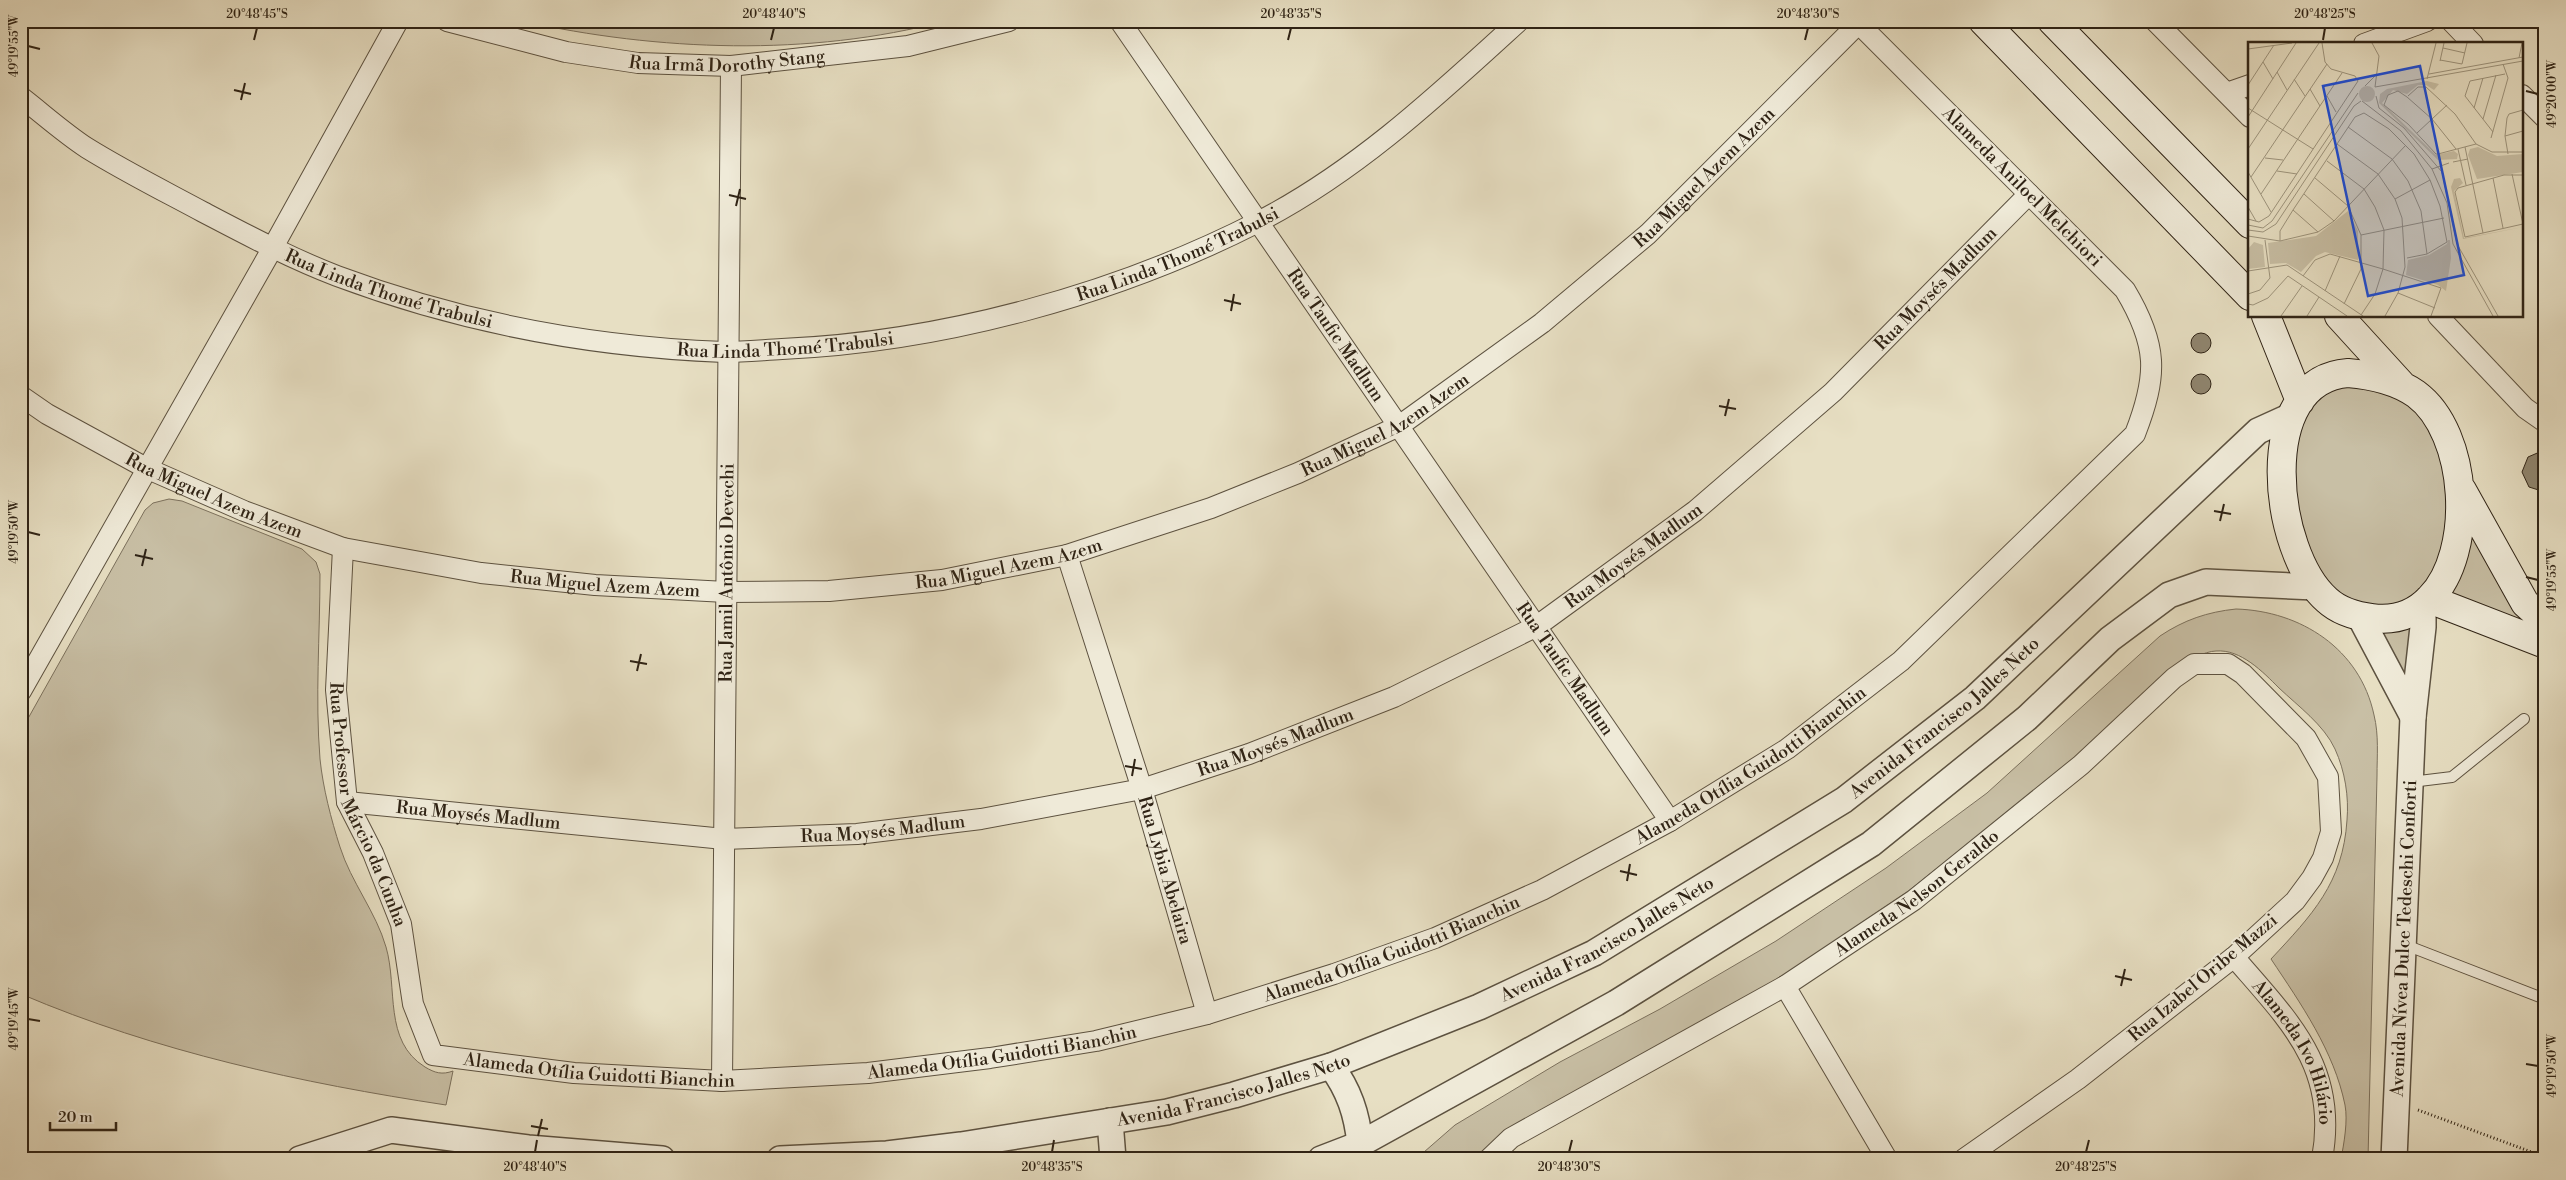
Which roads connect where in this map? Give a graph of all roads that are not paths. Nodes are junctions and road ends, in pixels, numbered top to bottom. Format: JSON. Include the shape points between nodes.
{"nodes":[{"id":1,"x":398,"y":21,"type":"edge"},
{"id":2,"x":447,"y":21,"type":"edge"},
{"id":3,"x":1009,"y":21,"type":"edge"},
{"id":4,"x":1120,"y":21,"type":"edge"},
{"id":5,"x":1519,"y":21,"type":"edge"},
{"id":6,"x":1983,"y":21,"type":"edge"},
{"id":7,"x":2052,"y":21,"type":"edge"},
{"id":8,"x":2155,"y":21,"type":"edge"},
{"id":9,"x":2427,"y":21,"type":"edge"},
{"id":10,"x":2451,"y":21,"type":"edge"},
{"id":11,"x":1857,"y":23,"type":"edge"},
{"id":12,"x":2369,"y":42,"type":"edge"},
{"id":13,"x":2471,"y":42,"type":"edge"},
{"id":14,"x":731,"y":66,"type":"junction"},
{"id":15,"x":2248,"y":86,"type":"edge"},
{"id":16,"x":2227,"y":93,"type":"junction"},
{"id":17,"x":21,"y":97,"type":"edge"},
{"id":18,"x":2524,"y":97,"type":"edge"},
{"id":19,"x":2248,"y":115,"type":"edge"},
{"id":20,"x":2545,"y":118,"type":"edge"},
{"id":21,"x":2029,"y":194,"type":"junction"},
{"id":22,"x":1259,"y":222,"type":"junction"},
{"id":23,"x":2248,"y":222,"type":"edge"},
{"id":24,"x":272,"y":249,"type":"junction"},
{"id":25,"x":2248,"y":294,"type":"edge"},
{"id":26,"x":2267,"y":318,"type":"edge"},
{"id":27,"x":2341,"y":318,"type":"edge"},
{"id":28,"x":2440,"y":318,"type":"edge"},
{"id":29,"x":727,"y":352,"type":"junction"},
{"id":30,"x":2152,"y":373,"type":"joint"},
{"id":31,"x":2404,"y":387,"type":"junction"},
{"id":32,"x":21,"y":396,"type":"edge"},
{"id":33,"x":2295,"y":408,"type":"junction"},
{"id":34,"x":2545,"y":422,"type":"edge"},
{"id":35,"x":1399,"y":426,"type":"junction"},
{"id":36,"x":146,"y":468,"type":"junction"},
{"id":37,"x":2460,"y":488,"type":"junction"},
{"id":38,"x":343,"y":548,"type":"junction"},
{"id":39,"x":1067,"y":555,"type":"junction"},
{"id":40,"x":2315,"y":587,"type":"junction"},
{"id":41,"x":726,"y":592,"type":"junction"},
{"id":42,"x":2426,"y":602,"type":"junction"},
{"id":43,"x":2360,"y":617,"type":"junction"},
{"id":44,"x":2545,"y":621,"type":"edge"},
{"id":45,"x":1537,"y":626,"type":"junction"},
{"id":46,"x":2545,"y":644,"type":"edge"},
{"id":47,"x":21,"y":691,"type":"edge"},
{"id":48,"x":2413,"y":717,"type":"junction"},
{"id":49,"x":2524,"y":719,"type":"dead end"},
{"id":50,"x":2306,"y":738,"type":"joint"},
{"id":51,"x":2410,"y":782,"type":"junction"},
{"id":52,"x":1142,"y":789,"type":"junction"},
{"id":53,"x":348,"y":802,"type":"junction"},
{"id":54,"x":1670,"y":821,"type":"junction"},
{"id":55,"x":724,"y":839,"type":"junction"},
{"id":56,"x":2402,"y":944,"type":"junction"},
{"id":57,"x":2234,"y":957,"type":"junction"},
{"id":58,"x":1785,"y":986,"type":"junction"},
{"id":59,"x":2545,"y":999,"type":"edge"},
{"id":60,"x":1207,"y":1014,"type":"junction"},
{"id":61,"x":433,"y":1055,"type":"joint"},
{"id":62,"x":1331,"y":1066,"type":"junction"},
{"id":63,"x":722,"y":1081,"type":"junction"},
{"id":64,"x":1110,"y":1121,"type":"junction"},
{"id":65,"x":359,"y":1148,"type":"edge"},
{"id":66,"x":1360,"y":1151,"type":"edge"},
{"id":67,"x":1490,"y":1157,"type":"edge"},
{"id":68,"x":300,"y":1159,"type":"edge"},
{"id":69,"x":662,"y":1159,"type":"edge"},
{"id":70,"x":780,"y":1159,"type":"edge"},
{"id":71,"x":1113,"y":1159,"type":"edge"},
{"id":72,"x":1321,"y":1159,"type":"edge"},
{"id":73,"x":1887,"y":1159,"type":"edge"},
{"id":74,"x":1964,"y":1159,"type":"edge"},
{"id":75,"x":2322,"y":1159,"type":"edge"},
{"id":76,"x":2394,"y":1159,"type":"edge"}],
"edges":[{"from":1,"to":24,"type":"street"},
{"from":2,"to":14,"type":"street","name":"Rua Irmã Dorothy Stang","via":[[566,52],[638,63]]},
{"from":3,"to":14,"type":"street","name":"Rua Irmã Dorothy Stang","via":[[908,46]]},
{"from":4,"to":22,"type":"street","name":"Rua Taufic Madlum"},
{"from":5,"to":22,"type":"street","name":"Rua Linda Thomé Trabulsi","via":[[1437,96],[1343,171]]},
{"from":6,"to":25,"type":"main road"},
{"from":7,"to":23,"type":"main road"},
{"from":8,"to":16,"type":"street"},
{"from":9,"to":12,"type":"street"},
{"from":10,"to":13,"type":"street"},
{"from":11,"to":21,"type":"street","name":"Alameda Aniloel Melchiori"},
{"from":11,"to":35,"type":"street","name":"Rua Miguel Azem Azem","via":[[1648,234],[1542,323]]},
{"from":14,"to":29,"type":"street","name":"Rua Jamil Antônio Devechi"},
{"from":15,"to":16,"type":"street"},
{"from":16,"to":19,"type":"street"},
{"from":17,"to":24,"type":"street","name":"Rua Linda Thomé Trabulsi","via":[[84,146]]},
{"from":18,"to":20,"type":"street"},
{"from":21,"to":30,"type":"street","name":"Alameda Aniloel Melchiori","via":[[2126,290],[2150,343]]},
{"from":21,"to":45,"type":"street","name":"Rua Moysés Madlum","via":[[1833,392],[1695,511]]},
{"from":22,"to":29,"type":"street","name":"Rua Linda Thomé Trabulsi","via":[[1140,274],[1024,311],[915,336],[822,348]]},
{"from":22,"to":35,"type":"street","name":"Rua Taufic Madlum"},
{"from":24,"to":29,"type":"street","name":"Rua Linda Thomé Trabulsi","via":[[336,276],[418,303],[529,331],[638,346]]},
{"from":24,"to":36,"type":"street"},
{"from":26,"to":33,"type":"main road"},
{"from":27,"to":31,"type":"main road"},
{"from":28,"to":34,"type":"street","via":[[2525,408]]},
{"from":29,"to":41,"type":"street","name":"Rua Jamil Antônio Devechi"},
{"from":30,"to":54,"type":"street","name":"Alameda Otília Guidotti Bianchin","via":[[2147,404],[2135,434],[1901,661],[1787,749]]},
{"from":31,"to":33,"type":"main road","via":[[2376,376],[2333,374],[2317,381]]},
{"from":31,"to":37,"type":"main road","via":[[2416,394],[2436,416],[2449,443]]},
{"from":32,"to":36,"type":"street","name":"Rua Miguel Azem Azem","via":[[47,414]]},
{"from":33,"to":40,"type":"main road","via":[[2283,457],[2283,498],[2291,536]]},
{"from":33,"to":62,"type":"street","name":"Avenida Francisco Jalles Neto","via":[[2258,431],[1975,698],[1844,800],[1594,953],[1479,1007]]},
{"from":35,"to":39,"type":"street","name":"Rua Miguel Azem Azem","via":[[1211,508]]},
{"from":35,"to":45,"type":"street","name":"Rua Taufic Madlum"},
{"from":36,"to":38,"type":"street","name":"Rua Miguel Azem Azem","via":[[244,511]]},
{"from":36,"to":47,"type":"street"},
{"from":37,"to":42,"type":"main road","via":[[2460,522],[2453,552],[2440,585]]},
{"from":37,"to":44,"type":"main road","via":[[2525,603]]},
{"from":38,"to":41,"type":"street","name":"Rua Miguel Azem Azem","via":[[481,573],[595,585]]},
{"from":38,"to":53,"type":"street","name":"Rua Professor Márcio da Cunha","via":[[336,690]]},
{"from":39,"to":41,"type":"street","name":"Rua Miguel Azem Azem","via":[[942,580],[829,591]]},
{"from":39,"to":52,"type":"street","name":"Rua Lybia Abelaira"},
{"from":40,"to":43,"type":"main road","via":[[2326,600]]},
{"from":40,"to":66,"type":"street","via":[[2206,582],[2169,595],[2110,639],[2027,718],[1871,844],[1616,1003]]},
{"from":41,"to":55,"type":"street","name":"Rua Jamil Antônio Devechi"},
{"from":42,"to":43,"type":"main road","via":[[2406,616]]},
{"from":42,"to":46,"type":"main road"},
{"from":42,"to":48,"type":"street","name":"Avenida Nívea Dulce Tedeschi Conforti"},
{"from":43,"to":48,"type":"street"},
{"from":45,"to":52,"type":"street","name":"Rua Moysés Madlum","via":[[1394,697],[1249,754]]},
{"from":45,"to":54,"type":"street","name":"Rua Taufic Madlum"},
{"from":48,"to":51,"type":"street","name":"Avenida Nívea Dulce Tedeschi Conforti"},
{"from":49,"to":51,"type":"lane","via":[[2452,777]]},
{"from":50,"to":57,"type":"street","name":"Rua Izabel Oribe Mazzi","via":[[2328,778],[2330,832],[2323,858],[2295,901]]},
{"from":50,"to":58,"type":"street","name":"Alameda Nelson Geraldo","via":[[2244,674],[2228,664],[2194,664],[2174,678],[2082,765],[1921,894]]},
{"from":51,"to":56,"type":"street","name":"Avenida Nívea Dulce Tedeschi Conforti"},
{"from":52,"to":55,"type":"street","name":"Rua Moysés Madlum","via":[[933,825],[857,834]]},
{"from":52,"to":60,"type":"street","name":"Rua Lybia Abelaira"},
{"from":53,"to":55,"type":"street","name":"Rua Moysés Madlum"},
{"from":53,"to":61,"type":"street","name":"Rua Professor Márcio da Cunha","via":[[373,853],[401,924],[413,1004]]},
{"from":54,"to":60,"type":"street","name":"Alameda Otília Guidotti Bianchin","via":[[1542,890],[1435,938]]},
{"from":55,"to":63,"type":"street","name":"Rua Jamil Antônio Devechi"},
{"from":56,"to":59,"type":"lane"},
{"from":56,"to":76,"type":"street","name":"Avenida Nívea Dulce Tedeschi Conforti"},
{"from":57,"to":74,"type":"street","name":"Rua Izabel Oribe Mazzi","via":[[2078,1079]]},
{"from":57,"to":75,"type":"street","name":"Alameda Ivo Hilário","via":[[2289,1021],[2315,1065],[2326,1106],[2327,1135]]},
{"from":58,"to":67,"type":"street","name":"Alameda Nelson Geraldo","via":[[1511,1138]]},
{"from":58,"to":73,"type":"street"},
{"from":60,"to":63,"type":"street","name":"Alameda Otília Guidotti Bianchin","via":[[1096,1040],[990,1058],[868,1073]]},
{"from":61,"to":63,"type":"street","name":"Alameda Otília Guidotti Bianchin","via":[[574,1074]]},
{"from":62,"to":64,"type":"street","name":"Avenida Francisco Jalles Neto","via":[[1167,1112]]},
{"from":62,"to":66,"type":"street","via":[[1352,1102]]},
{"from":64,"to":70,"type":"street","name":"Avenida Francisco Jalles Neto","via":[[887,1154]]},
{"from":64,"to":71,"type":"street"},
{"from":65,"to":68,"type":"street"},
{"from":65,"to":69,"type":"street","via":[[391,1130],[528,1148]]},
{"from":66,"to":72,"type":"street"}]}
